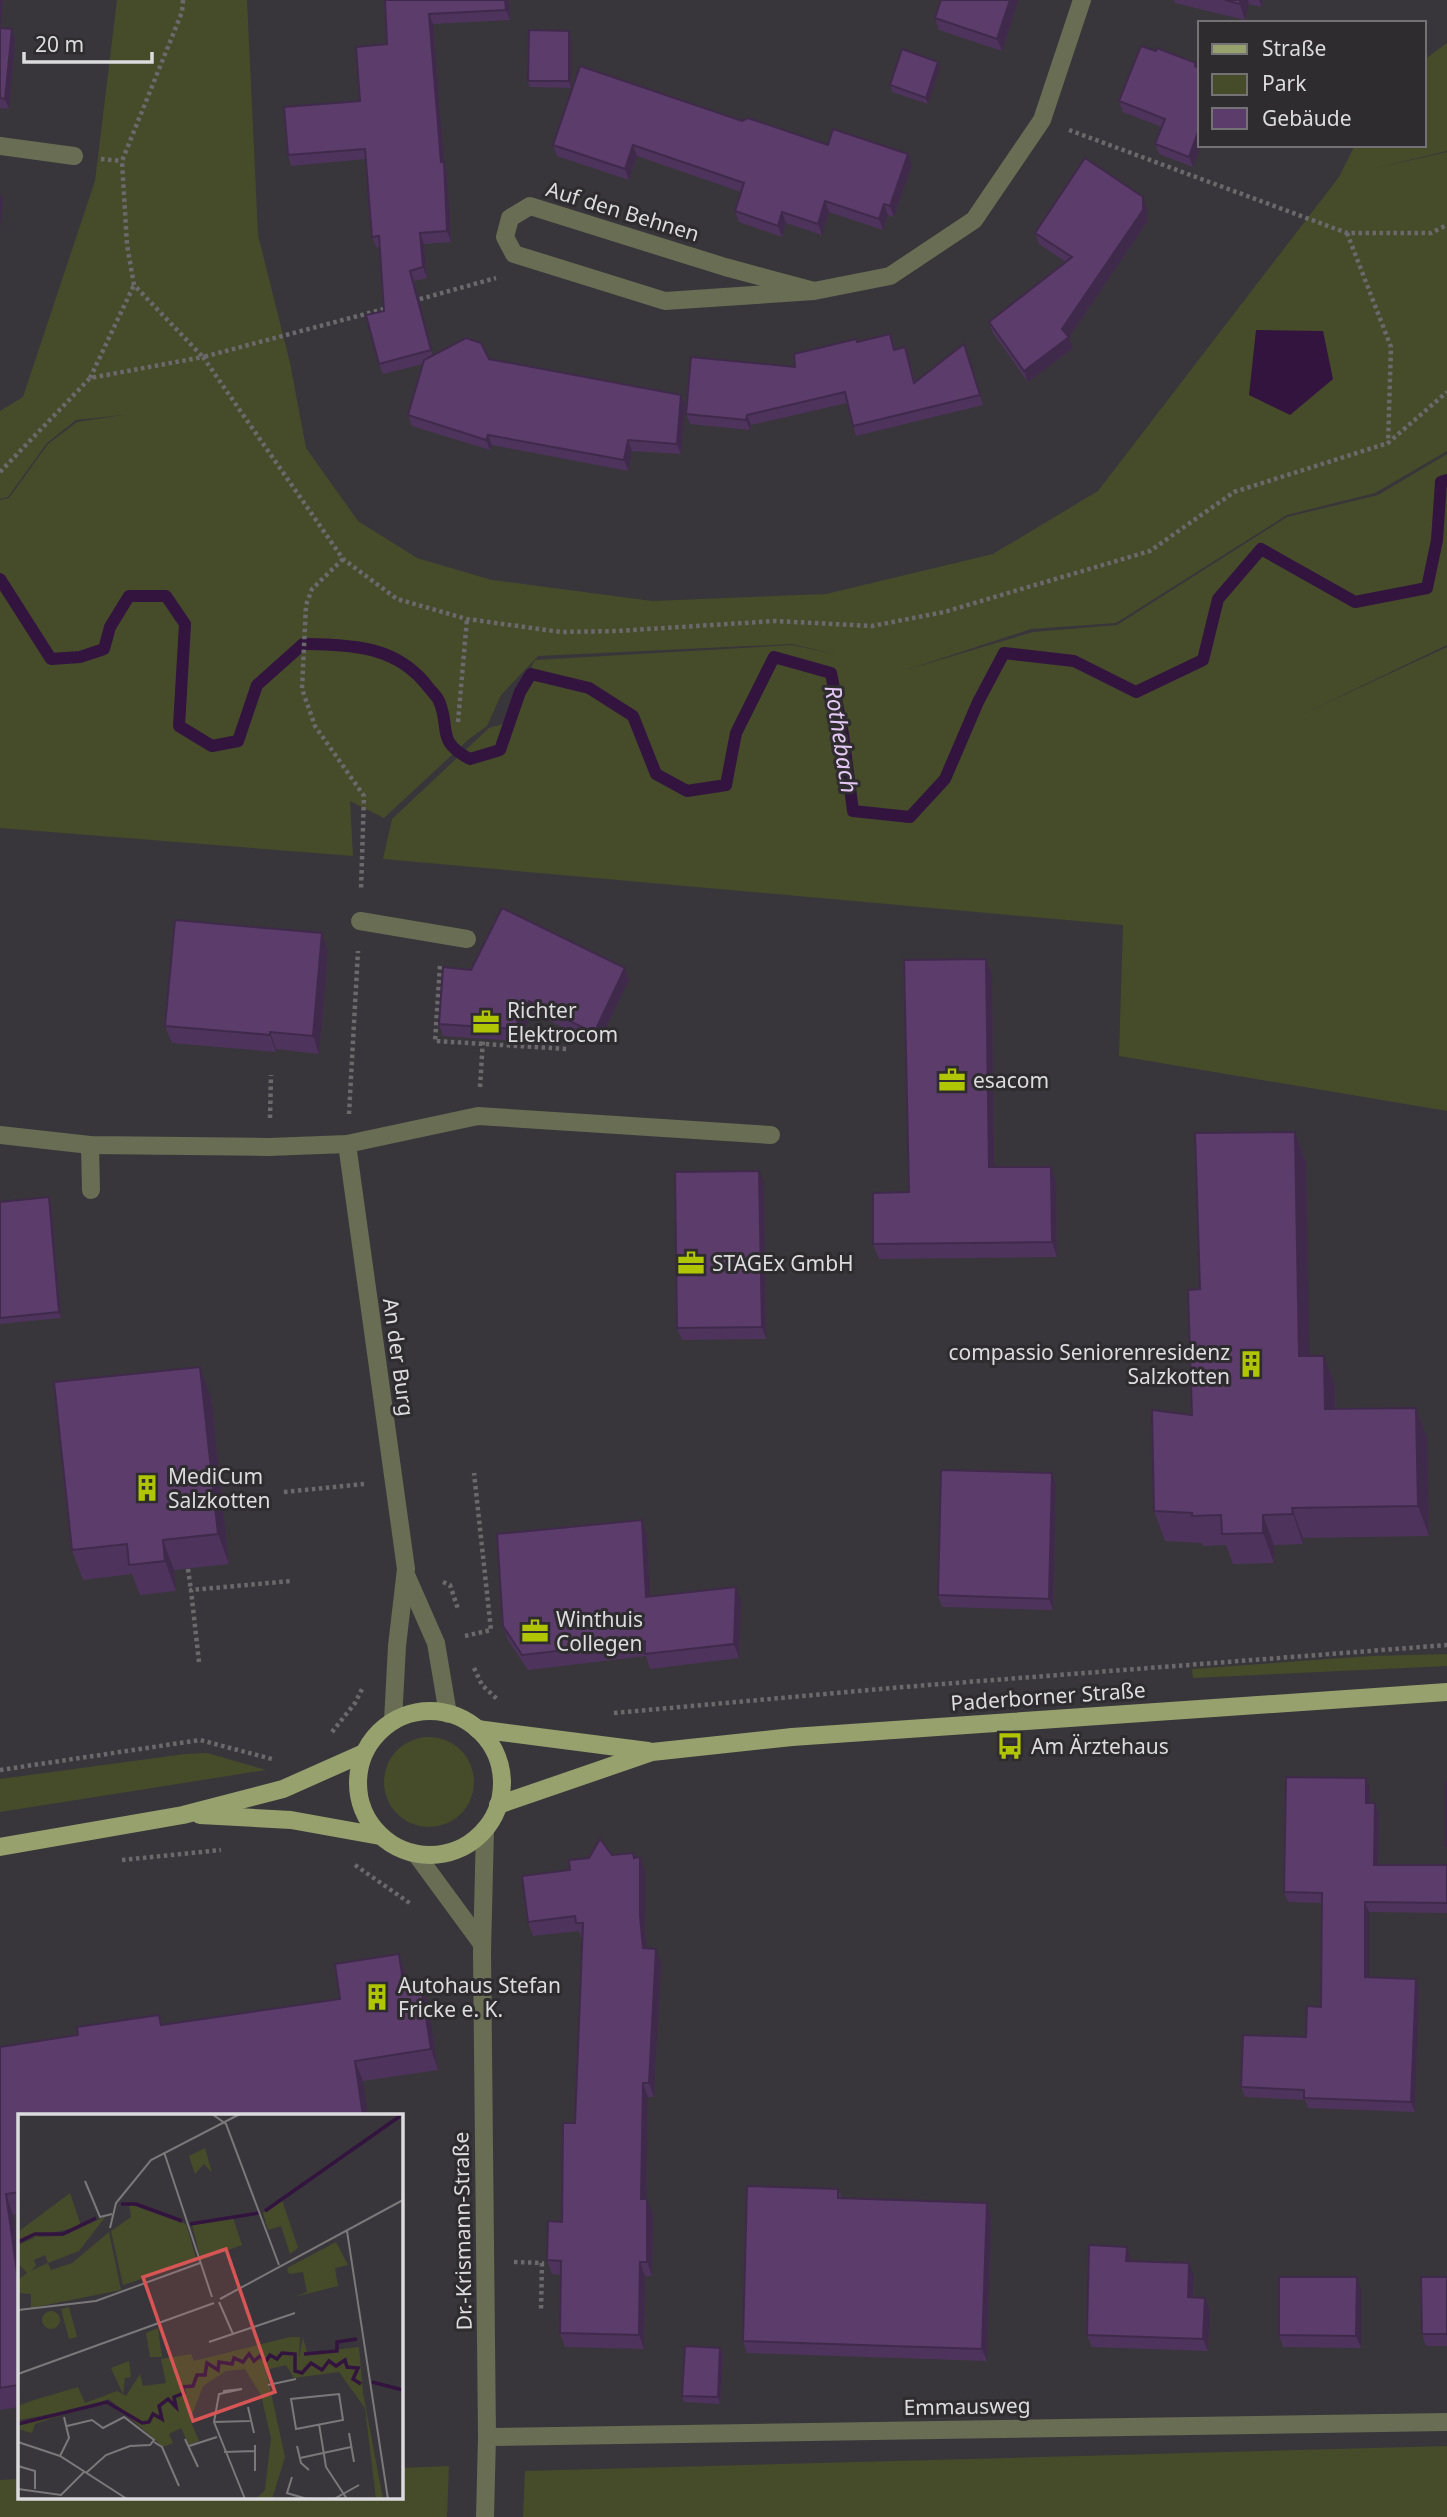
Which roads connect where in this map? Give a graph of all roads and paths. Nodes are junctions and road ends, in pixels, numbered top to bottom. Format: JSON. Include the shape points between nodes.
{"nodes":[{"id":1,"x":183,"y":0,"type":"edge"},
{"id":2,"x":1082,"y":0,"type":"edge"},
{"id":3,"x":1042,"y":120,"type":"junction"},
{"id":4,"x":0,"y":146,"type":"edge"},
{"id":5,"x":74,"y":156,"type":"dead end"},
{"id":6,"x":1447,"y":225,"type":"edge"},
{"id":7,"x":1347,"y":233,"type":"junction"},
{"id":8,"x":544,"y":263,"type":"junction"},
{"id":9,"x":134,"y":285,"type":"junction"},
{"id":10,"x":814,"y":291,"type":"junction"},
{"id":11,"x":413,"y":302,"type":"edge"},
{"id":12,"x":400,"y":305,"type":"edge"},
{"id":13,"x":203,"y":356,"type":"junction"},
{"id":14,"x":90,"y":378,"type":"junction"},
{"id":15,"x":1447,"y":392,"type":"edge"},
{"id":16,"x":1388,"y":443,"type":"junction"},
{"id":17,"x":0,"y":472,"type":"edge"},
{"id":18,"x":343,"y":559,"type":"junction"},
{"id":19,"x":467,"y":620,"type":"junction"},
{"id":20,"x":458,"y":722,"type":"dead end"},
{"id":21,"x":360,"y":921,"type":"junction"},
{"id":22,"x":467,"y":939,"type":"dead end"},
{"id":23,"x":450,"y":963,"type":"dead end"},
{"id":24,"x":483,"y":1041,"type":"junction"},
{"id":25,"x":568,"y":1049,"type":"dead end"},
{"id":26,"x":482,"y":1054,"type":"dead end"},
{"id":27,"x":271,"y":1075,"type":"dead end"},
{"id":28,"x":0,"y":1135,"type":"edge"},
{"id":29,"x":771,"y":1135,"type":"dead end"},
{"id":30,"x":347,"y":1144,"type":"junction"},
{"id":31,"x":90,"y":1145,"type":"junction"},
{"id":32,"x":270,"y":1147,"type":"junction"},
{"id":33,"x":91,"y":1190,"type":"dead end"},
{"id":34,"x":474,"y":1473,"type":"dead end"},
{"id":35,"x":392,"y":1480,"type":"junction"},
{"id":36,"x":284,"y":1492,"type":"dead end"},
{"id":37,"x":188,"y":1569,"type":"edge"},
{"id":38,"x":406,"y":1573,"type":"junction"},
{"id":39,"x":290,"y":1581,"type":"dead end"},
{"id":40,"x":191,"y":1590,"type":"junction"},
{"id":41,"x":458,"y":1610,"type":"dead end"},
{"id":42,"x":463,"y":1623,"type":"dead end"},
{"id":43,"x":467,"y":1635,"type":"junction"},
{"id":44,"x":1447,"y":1645,"type":"edge"},
{"id":45,"x":469,"y":1647,"type":"dead end"},
{"id":46,"x":472,"y":1659,"type":"dead end"},
{"id":47,"x":199,"y":1662,"type":"dead end"},
{"id":48,"x":365,"y":1682,"type":"dead end"},
{"id":49,"x":1447,"y":1692,"type":"edge"},
{"id":50,"x":507,"y":1706,"type":"dead end"},
{"id":51,"x":448,"y":1714,"type":"junction"},
{"id":52,"x":605,"y":1714,"type":"dead end"},
{"id":53,"x":393,"y":1721,"type":"junction"},
{"id":54,"x":477,"y":1729,"type":"junction"},
{"id":55,"x":327,"y":1738,"type":"dead end"},
{"id":56,"x":652,"y":1752,"type":"junction"},
{"id":57,"x":364,"y":1753,"type":"junction"},
{"id":58,"x":279,"y":1760,"type":"dead end"},
{"id":59,"x":0,"y":1770,"type":"edge"},
{"id":60,"x":498,"y":1805,"type":"junction"},
{"id":61,"x":183,"y":1815,"type":"junction"},
{"id":62,"x":485,"y":1829,"type":"junction"},
{"id":63,"x":380,"y":1836,"type":"junction"},
{"id":64,"x":0,"y":1847,"type":"edge"},
{"id":65,"x":229,"y":1849,"type":"dead end"},
{"id":66,"x":416,"y":1854,"type":"junction"},
{"id":67,"x":111,"y":1862,"type":"dead end"},
{"id":68,"x":351,"y":1863,"type":"dead end"},
{"id":69,"x":414,"y":1905,"type":"dead end"},
{"id":70,"x":482,"y":1944,"type":"junction"},
{"id":71,"x":485,"y":2260,"type":"junction"},
{"id":72,"x":541,"y":2310,"type":"dead end"},
{"id":73,"x":1447,"y":2422,"type":"edge"},
{"id":74,"x":487,"y":2437,"type":"junction"},
{"id":75,"x":485,"y":2517,"type":"edge"}],
"edges":[{"from":1,"to":9,"type":"path","via":[[121,161]]},
{"from":2,"to":3,"type":"street","name":"Auf den Behnen"},
{"from":3,"to":7,"type":"path"},
{"from":3,"to":10,"type":"street","name":"Auf den Behnen","via":[[974,220],[890,275]]},
{"from":4,"to":5,"type":"street"},
{"from":6,"to":7,"type":"path","via":[[1431,233]]},
{"from":7,"to":16,"type":"path","via":[[1391,347]]},
{"from":8,"to":10,"type":"street","name":"Auf den Behnen","via":[[665,301]]},
{"from":8,"to":10,"type":"street","name":"Auf den Behnen","via":[[514,254],[505,237],[510,218],[530,206]]},
{"from":8,"to":11,"type":"path"},
{"from":9,"to":13,"type":"path"},
{"from":9,"to":14,"type":"path"},
{"from":12,"to":13,"type":"path"},
{"from":13,"to":14,"type":"path"},
{"from":13,"to":18,"type":"path"},
{"from":14,"to":17,"type":"path"},
{"from":15,"to":16,"type":"path"},
{"from":16,"to":19,"type":"path","via":[[1234,492],[1150,551],[944,612],[872,626],[775,621],[561,632]]},
{"from":18,"to":19,"type":"path","via":[[397,599]]},
{"from":18,"to":21,"type":"path","via":[[312,589],[306,605],[302,689],[315,726],[364,796]]},
{"from":19,"to":20,"type":"path"},
{"from":21,"to":22,"type":"street"},
{"from":21,"to":30,"type":"path"},
{"from":23,"to":24,"type":"path","via":[[440,962],[435,1041]]},
{"from":24,"to":25,"type":"path"},
{"from":24,"to":26,"type":"path"},
{"from":27,"to":32,"type":"path"},
{"from":28,"to":31,"type":"street"},
{"from":29,"to":30,"type":"street","via":[[478,1116]]},
{"from":30,"to":32,"type":"street"},
{"from":30,"to":35,"type":"street","name":"An der Burg"},
{"from":31,"to":32,"type":"street"},
{"from":31,"to":33,"type":"street"},
{"from":34,"to":43,"type":"path","via":[[491,1630]]},
{"from":35,"to":36,"type":"path"},
{"from":35,"to":38,"type":"street","name":"An der Burg"},
{"from":37,"to":40,"type":"path"},
{"from":38,"to":41,"type":"path","via":[[450,1585]]},
{"from":38,"to":51,"type":"street","name":"An der Burg","via":[[436,1643]]},
{"from":38,"to":53,"type":"street","name":"An der Burg"},
{"from":39,"to":40,"type":"path"},
{"from":40,"to":47,"type":"path"},
{"from":42,"to":43,"type":"path"},
{"from":43,"to":45,"type":"path"},
{"from":44,"to":52,"type":"path","via":[[903,1686]]},
{"from":46,"to":50,"type":"path","via":[[482,1685]]},
{"from":48,"to":55,"type":"path","via":[[355,1703]]},
{"from":49,"to":56,"type":"main road","name":"Paderborner Straße","via":[[792,1737]]},
{"from":51,"to":53,"type":"main road","name":"Paderborner Straße","via":[[420,1712]]},
{"from":51,"to":54,"type":"main road","name":"Paderborner Straße"},
{"from":53,"to":57,"type":"main road","name":"Paderborner Straße"},
{"from":54,"to":56,"type":"main road","name":"Paderborner Straße"},
{"from":54,"to":60,"type":"main road","name":"Paderborner Straße","via":[[499,1764],[502,1785]]},
{"from":56,"to":60,"type":"main road","name":"Paderborner Straße"},
{"from":57,"to":61,"type":"main road","name":"Paderborner Straße","via":[[283,1789]]},
{"from":57,"to":63,"type":"main road","via":[[359,1797],[366,1818]]},
{"from":58,"to":59,"type":"path","via":[[200,1740]]},
{"from":60,"to":62,"type":"main road","name":"Paderborner Straße"},
{"from":61,"to":63,"type":"main road","name":"Paderborner Straße","via":[[291,1820]]},
{"from":61,"to":64,"type":"main road","name":"Paderborner Straße"},
{"from":62,"to":66,"type":"main road","name":"Paderborner Straße","via":[[454,1851]]},
{"from":62,"to":70,"type":"street","name":"Dr.-Krismann-Straße"},
{"from":63,"to":66,"type":"main road","name":"Paderborner Straße"},
{"from":65,"to":67,"type":"path"},
{"from":66,"to":70,"type":"street"},
{"from":68,"to":69,"type":"path"},
{"from":70,"to":71,"type":"street","name":"Dr.-Krismann-Straße"},
{"from":71,"to":72,"type":"path","via":[[542,2263]]},
{"from":71,"to":74,"type":"street","name":"Dr.-Krismann-Straße"},
{"from":73,"to":74,"type":"street","name":"Emmausweg"},
{"from":74,"to":75,"type":"street","name":"Dr.-Krismann-Straße"}]}
